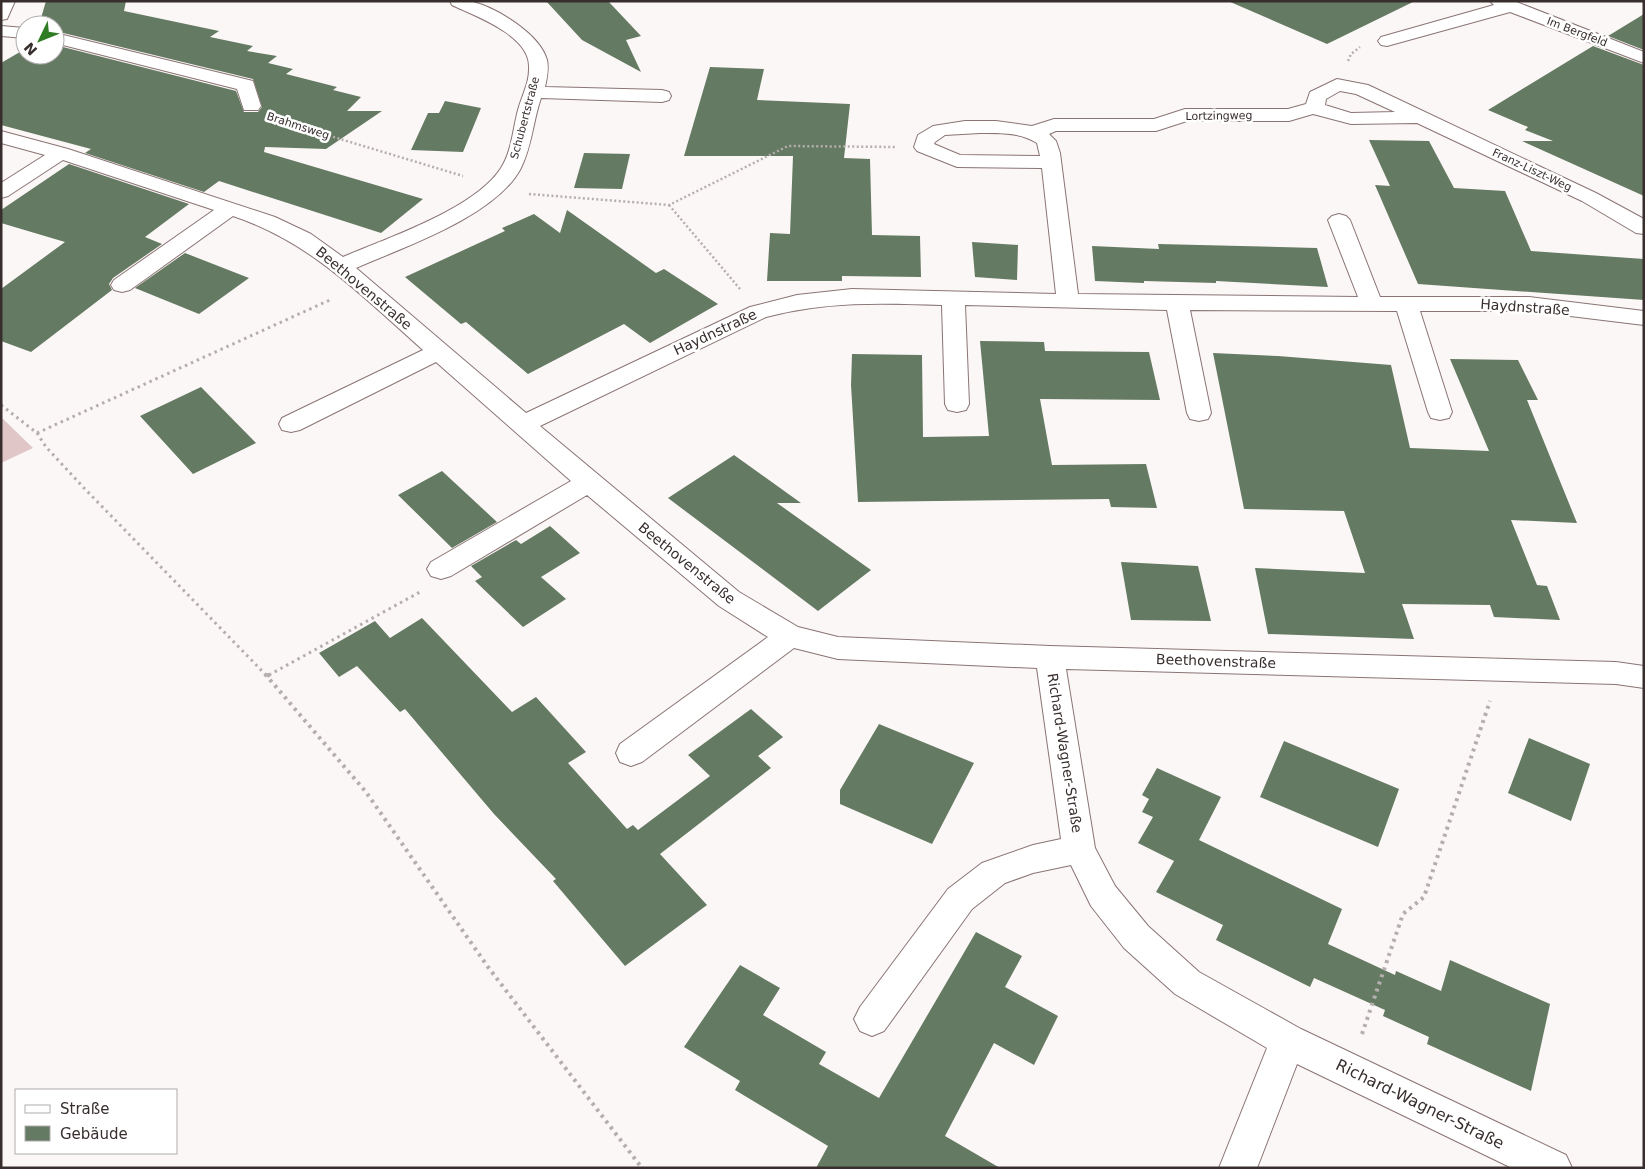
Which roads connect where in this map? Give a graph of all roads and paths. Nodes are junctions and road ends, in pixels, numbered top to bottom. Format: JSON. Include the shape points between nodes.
{"nodes":[{"id":1,"x":6,"y":1,"type":"edge"},
{"id":2,"x":458,"y":1,"type":"edge"},
{"id":3,"x":1505,"y":4,"type":"edge"},
{"id":4,"x":1,"y":15,"type":"edge"},
{"id":5,"x":1,"y":31,"type":"edge"},
{"id":6,"x":15,"y":32,"type":"edge"},
{"id":7,"x":65,"y":40,"type":"edge"},
{"id":8,"x":1387,"y":41,"type":"dead end"},
{"id":9,"x":1644,"y":58,"type":"edge"},
{"id":10,"x":533,"y":92,"type":"junction"},
{"id":11,"x":662,"y":96,"type":"dead end"},
{"id":12,"x":251,"y":106,"type":"joint"},
{"id":13,"x":1315,"y":108,"type":"junction"},
{"id":14,"x":1418,"y":117,"type":"junction"},
{"id":15,"x":1035,"y":132,"type":"junction"},
{"id":16,"x":1,"y":137,"type":"edge"},
{"id":17,"x":924,"y":148,"type":"junction"},
{"id":18,"x":61,"y":153,"type":"junction"},
{"id":19,"x":1051,"y":162,"type":"junction"},
{"id":20,"x":498,"y":186,"type":"junction"},
{"id":21,"x":1,"y":192,"type":"edge"},
{"id":22,"x":669,"y":205,"type":"junction"},
{"id":23,"x":231,"y":208,"type":"junction"},
{"id":24,"x":1339,"y":220,"type":"dead end"},
{"id":25,"x":1644,"y":228,"type":"edge"},
{"id":26,"x":341,"y":266,"type":"junction"},
{"id":27,"x":122,"y":284,"type":"dead end"},
{"id":28,"x":362,"y":285,"type":"junction"},
{"id":29,"x":953,"y":298,"type":"junction"},
{"id":30,"x":1068,"y":300,"type":"junction"},
{"id":31,"x":1371,"y":302,"type":"junction"},
{"id":32,"x":1406,"y":302,"type":"junction"},
{"id":33,"x":1177,"y":303,"type":"junction"},
{"id":34,"x":758,"y":312,"type":"junction"},
{"id":35,"x":1644,"y":318,"type":"edge"},
{"id":36,"x":439,"y":350,"type":"junction"},
{"id":37,"x":957,"y":404,"type":"dead end"},
{"id":38,"x":1,"y":405,"type":"edge"},
{"id":39,"x":1440,"y":412,"type":"dead end"},
{"id":40,"x":1199,"y":413,"type":"dead end"},
{"id":41,"x":291,"y":424,"type":"dead end"},
{"id":42,"x":522,"y":425,"type":"junction"},
{"id":43,"x":37,"y":433,"type":"junction"},
{"id":44,"x":589,"y":482,"type":"junction"},
{"id":45,"x":441,"y":568,"type":"joint"},
{"id":46,"x":790,"y":636,"type":"junction"},
{"id":47,"x":1050,"y":657,"type":"junction"},
{"id":48,"x":1485,"y":668,"type":"junction"},
{"id":49,"x":268,"y":676,"type":"junction"},
{"id":50,"x":1644,"y":677,"type":"edge"},
{"id":51,"x":631,"y":752,"type":"dead end"},
{"id":52,"x":1079,"y":849,"type":"junction"},
{"id":53,"x":872,"y":1019,"type":"dead end"},
{"id":54,"x":1288,"y":1041,"type":"junction"},
{"id":55,"x":1349,"y":1070,"type":"junction"},
{"id":56,"x":642,"y":1168,"type":"edge"},
{"id":57,"x":1238,"y":1168,"type":"edge"},
{"id":58,"x":1552,"y":1168,"type":"edge"}],
"edges":[{"from":1,"to":4,"type":"street"},
{"from":2,"to":10,"type":"street","name":"Schubertstraße","via":[[508,26],[528,41],[538,60]]},
{"from":3,"to":8,"type":"street","name":"Im Bergfeld"},
{"from":3,"to":9,"type":"street","name":"Im Bergfeld"},
{"from":5,"to":6,"type":"street"},
{"from":7,"to":12,"type":"street","name":"Brahmsweg","via":[[246,85]]},
{"from":10,"to":11,"type":"street"},
{"from":10,"to":20,"type":"street","name":"Schubertstraße","via":[[511,169]]},
{"from":12,"to":20,"type":"path","name":"Brahmsweg","via":[[264,116]]},
{"from":13,"to":14,"type":"street","name":"Franz-Liszt-Weg","via":[[1330,116],[1350,119]]},
{"from":13,"to":14,"type":"street","name":"Franz-Liszt-Weg","via":[[1317,96],[1337,84],[1361,89]]},
{"from":13,"to":15,"type":"street","name":"Lortzingweg","via":[[1289,115],[1185,115],[1156,125],[1054,125]]},
{"from":14,"to":25,"type":"street","name":"Franz-Liszt-Weg","via":[[1589,197]]},
{"from":15,"to":17,"type":"street","name":"Lortzingweg","via":[[956,127],[940,130],[925,139]]},
{"from":15,"to":19,"type":"street","via":[[1046,140]]},
{"from":16,"to":18,"type":"street","name":"Beethovenstraße"},
{"from":17,"to":19,"type":"street","via":[[957,161]]},
{"from":17,"to":22,"type":"path","via":[[788,146]]},
{"from":18,"to":21,"type":"street"},
{"from":18,"to":23,"type":"street","name":"Beethovenstraße"},
{"from":19,"to":30,"type":"street"},
{"from":20,"to":22,"type":"path","name":"Brahmsweg","via":[[537,195]]},
{"from":20,"to":26,"type":"street","name":"Schubertstraße","via":[[456,214]]},
{"from":22,"to":34,"type":"path"},
{"from":23,"to":26,"type":"street","name":"Beethovenstraße","via":[[268,221],[303,239]]},
{"from":23,"to":27,"type":"street"},
{"from":24,"to":31,"type":"street"},
{"from":26,"to":28,"type":"street","name":"Beethovenstraße"},
{"from":28,"to":36,"type":"street","name":"Beethovenstraße"},
{"from":28,"to":43,"type":"path"},
{"from":29,"to":30,"type":"street","name":"Haydnstraße"},
{"from":29,"to":34,"type":"street","name":"Haydnstraße","via":[[852,296],[797,302]]},
{"from":29,"to":37,"type":"street"},
{"from":30,"to":33,"type":"street","name":"Haydnstraße"},
{"from":31,"to":32,"type":"street","name":"Haydnstraße"},
{"from":31,"to":33,"type":"street","name":"Haydnstraße"},
{"from":32,"to":35,"type":"street","name":"Haydnstraße","via":[[1529,304]]},
{"from":32,"to":39,"type":"street"},
{"from":33,"to":40,"type":"street"},
{"from":34,"to":42,"type":"street","name":"Haydnstraße"},
{"from":36,"to":41,"type":"street"},
{"from":36,"to":42,"type":"street","name":"Beethovenstraße"},
{"from":38,"to":43,"type":"path"},
{"from":42,"to":44,"type":"street","name":"Beethovenstraße"},
{"from":43,"to":49,"type":"path","via":[[84,488]]},
{"from":44,"to":45,"type":"street"},
{"from":44,"to":46,"type":"street","name":"Beethovenstraße","via":[[729,599]]},
{"from":45,"to":49,"type":"path","via":[[427,588]]},
{"from":46,"to":47,"type":"street","name":"Beethovenstraße","via":[[838,648]]},
{"from":46,"to":51,"type":"street"},
{"from":47,"to":48,"type":"street","name":"Beethovenstraße"},
{"from":47,"to":52,"type":"street","name":"Richard-Wagner-Straße"},
{"from":48,"to":50,"type":"street","name":"Beethovenstraße"},
{"from":48,"to":55,"type":"path","via":[[1491,703],[1424,897],[1403,914]]},
{"from":49,"to":56,"type":"path","via":[[366,792],[488,967]]},
{"from":52,"to":53,"type":"street","name":"Richard-Wagner-Straße","via":[[1033,859],[994,873],[960,898]]},
{"from":52,"to":54,"type":"street","name":"Richard-Wagner-Straße","via":[[1103,896],[1136,937],[1187,983]]},
{"from":54,"to":55,"type":"street","name":"Richard-Wagner-Straße"},
{"from":54,"to":57,"type":"street"},
{"from":55,"to":58,"type":"street","name":"Richard-Wagner-Straße"}]}
